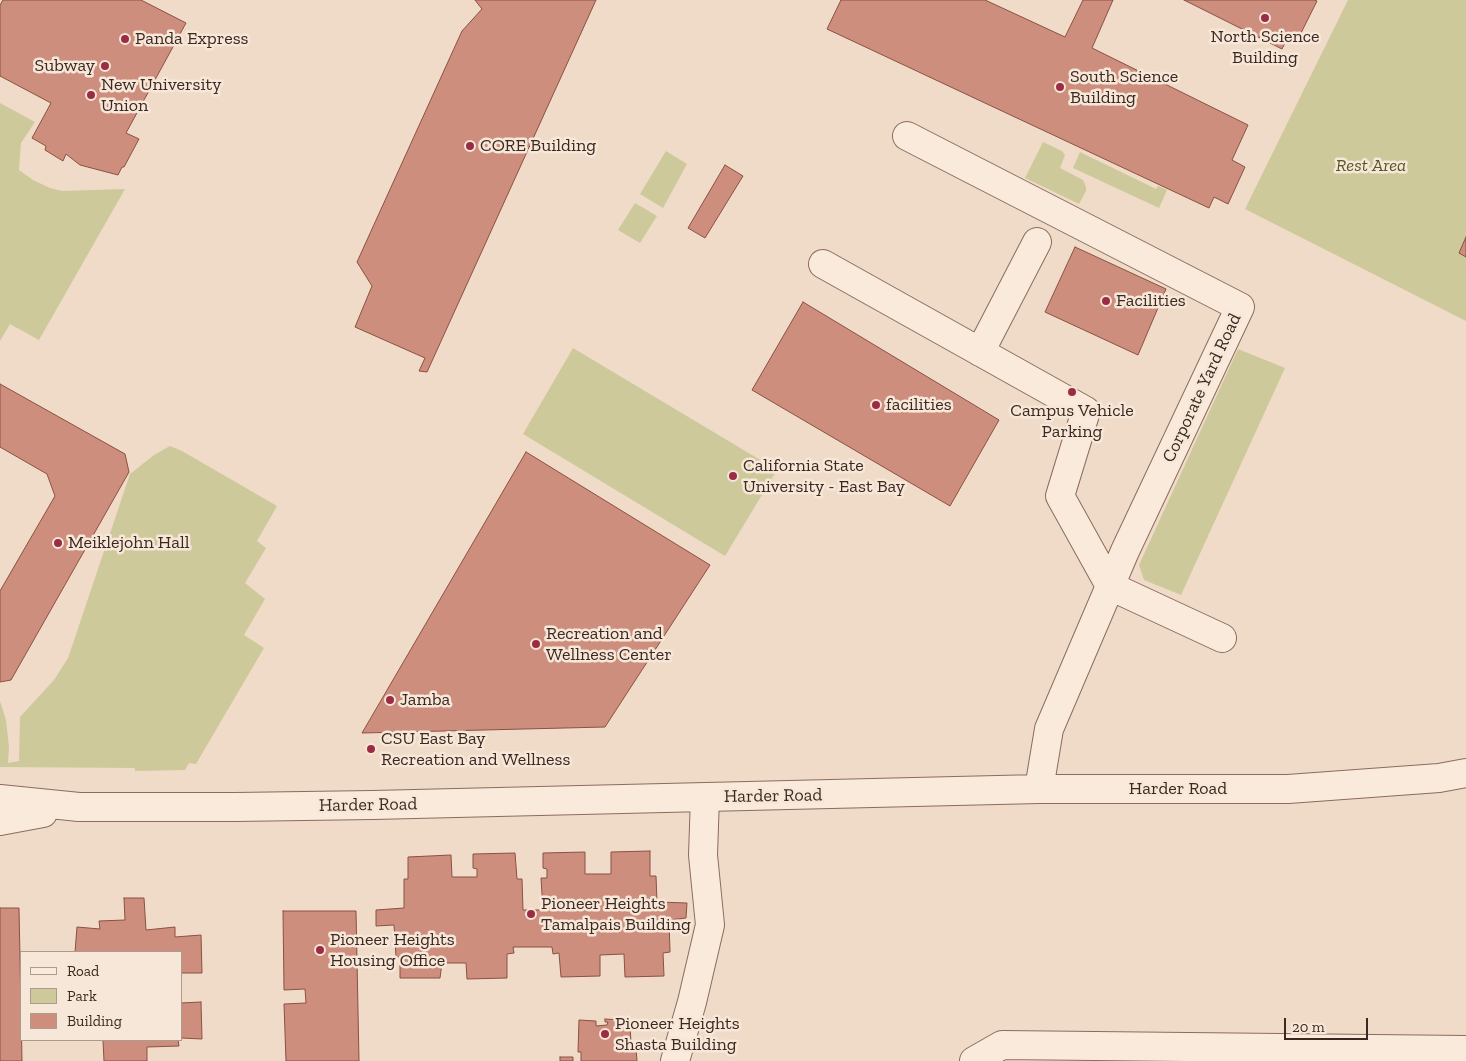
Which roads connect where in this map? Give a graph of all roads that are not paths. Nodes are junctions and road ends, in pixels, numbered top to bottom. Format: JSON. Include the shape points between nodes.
{"nodes":[{"id":1,"x":907,"y":136,"type":"dead end"},
{"id":2,"x":1038,"y":242,"type":"dead end"},
{"id":3,"x":823,"y":264,"type":"dead end"},
{"id":4,"x":980,"y":352,"type":"junction"},
{"id":5,"x":1110,"y":586,"type":"junction"},
{"id":6,"x":1222,"y":638,"type":"dead end"},
{"id":7,"x":1463,"y":766,"type":"edge"},
{"id":8,"x":1039,"y":789,"type":"junction"},
{"id":9,"x":705,"y":797,"type":"junction"},
{"id":10,"x":0,"y":800,"type":"edge"},
{"id":11,"x":79,"y":807,"type":"junction"},
{"id":12,"x":0,"y":821,"type":"edge"},
{"id":13,"x":1466,"y":1050,"type":"edge"},
{"id":14,"x":675,"y":1061,"type":"edge"},
{"id":15,"x":974,"y":1061,"type":"edge"}],
"edges":[{"from":1,"to":5,"type":"street","name":"Corporate Yard Road","via":[[1240,307]]},
{"from":2,"to":4,"type":"street"},
{"from":3,"to":4,"type":"street"},
{"from":4,"to":5,"type":"street","via":[[1086,412],[1060,496]]},
{"from":5,"to":6,"type":"street"},
{"from":5,"to":8,"type":"street","name":"Corporate Yard Road","via":[[1049,729]]},
{"from":7,"to":8,"type":"street","name":"Harder Road","via":[[1439,778],[1288,789]]},
{"from":8,"to":9,"type":"street","name":"Harder Road"},
{"from":9,"to":11,"type":"street","name":"Harder Road","via":[[383,805]]},
{"from":9,"to":14,"type":"street","via":[[703,855],[710,925]]},
{"from":10,"to":11,"type":"street","name":"Harder Road"},
{"from":11,"to":12,"type":"street","name":"Harder Road"},
{"from":13,"to":15,"type":"street","via":[[1002,1045]]}]}
